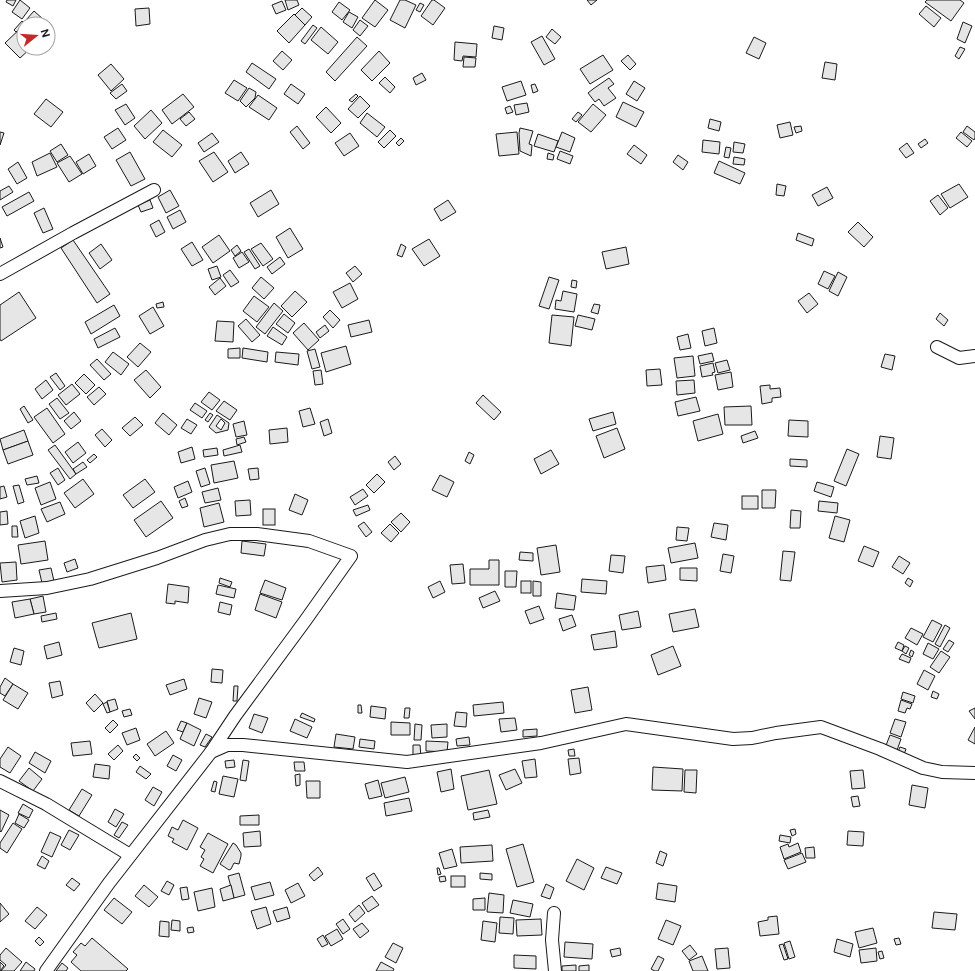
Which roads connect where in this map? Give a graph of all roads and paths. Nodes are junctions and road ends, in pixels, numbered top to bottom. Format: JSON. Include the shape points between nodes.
{"nodes":[{"id":1,"x":154,"y":190,"type":"dead end"},
{"id":2,"x":0,"y":274,"type":"edge"},
{"id":3,"x":937,"y":347,"type":"dead end"},
{"id":4,"x":975,"y":356,"type":"edge"},
{"id":5,"x":0,"y":591,"type":"edge"},
{"id":6,"x":211,"y":752,"type":"junction"},
{"id":7,"x":975,"y":772,"type":"edge"},
{"id":8,"x":0,"y":781,"type":"edge"},
{"id":9,"x":130,"y":855,"type":"junction"},
{"id":10,"x":554,"y":913,"type":"dead end"},
{"id":11,"x":46,"y":971,"type":"edge"},
{"id":12,"x":555,"y":971,"type":"edge"}],
"edges":[{"from":1,"to":2,"type":"street"},
{"from":3,"to":4,"type":"street","via":[[959,358]]},
{"from":5,"to":6,"type":"street","via":[[47,588],[90,579],[230,534],[257,534],[309,541],[351,556]]},
{"from":6,"to":7,"type":"street","via":[[227,746],[243,745],[407,762],[541,743],[626,724],[733,739],[821,727],[924,768],[942,772]]},
{"from":6,"to":9,"type":"street"},
{"from":8,"to":9,"type":"street","via":[[46,804]]},
{"from":9,"to":11,"type":"street"},
{"from":10,"to":12,"type":"street","via":[[552,940]]}]}
